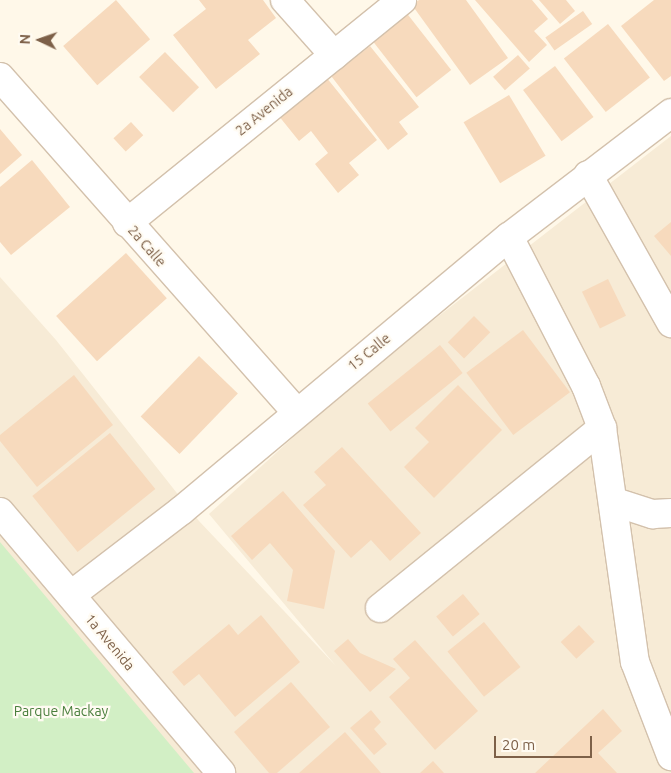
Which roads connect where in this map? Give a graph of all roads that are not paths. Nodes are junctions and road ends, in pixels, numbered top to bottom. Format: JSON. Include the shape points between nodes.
{"nodes":[{"id":1,"x":285,"y":0,"type":"edge"},
{"id":2,"x":402,"y":0,"type":"edge"},
{"id":3,"x":334,"y":55,"type":"junction"},
{"id":4,"x":0,"y":77,"type":"edge"},
{"id":5,"x":671,"y":113,"type":"edge"},
{"id":6,"x":588,"y":175,"type":"junction"},
{"id":7,"x":127,"y":223,"type":"junction"},
{"id":8,"x":509,"y":238,"type":"junction"},
{"id":9,"x":671,"y":323,"type":"edge"},
{"id":10,"x":296,"y":412,"type":"junction"},
{"id":11,"x":602,"y":428,"type":"junction"},
{"id":12,"x":615,"y":502,"type":"junction"},
{"id":13,"x":0,"y":512,"type":"edge"},
{"id":14,"x":671,"y":513,"type":"edge"},
{"id":15,"x":71,"y":595,"type":"junction"},
{"id":16,"x":380,"y":608,"type":"dead end"},
{"id":17,"x":671,"y":756,"type":"edge"},
{"id":18,"x":221,"y":773,"type":"edge"}],
"edges":[{"from":1,"to":3,"type":"street"},
{"from":2,"to":3,"type":"street","name":"2a Avenida"},
{"from":3,"to":7,"type":"street","name":"2a Avenida"},
{"from":4,"to":7,"type":"street","name":"2a Calle"},
{"from":5,"to":6,"type":"street","name":"15 Calle"},
{"from":6,"to":8,"type":"street","name":"15 Calle"},
{"from":6,"to":9,"type":"street"},
{"from":7,"to":10,"type":"street","name":"2a Calle"},
{"from":8,"to":10,"type":"street","name":"15 Calle"},
{"from":8,"to":11,"type":"street","via":[[586,386]]},
{"from":10,"to":15,"type":"street","name":"15 Calle","via":[[182,510]]},
{"from":11,"to":12,"type":"street"},
{"from":11,"to":16,"type":"street"},
{"from":12,"to":14,"type":"street","via":[[653,514]]},
{"from":12,"to":17,"type":"street","via":[[635,662]]},
{"from":13,"to":15,"type":"street","name":"1a Avenida"},
{"from":15,"to":18,"type":"street","name":"1a Avenida"}]}
